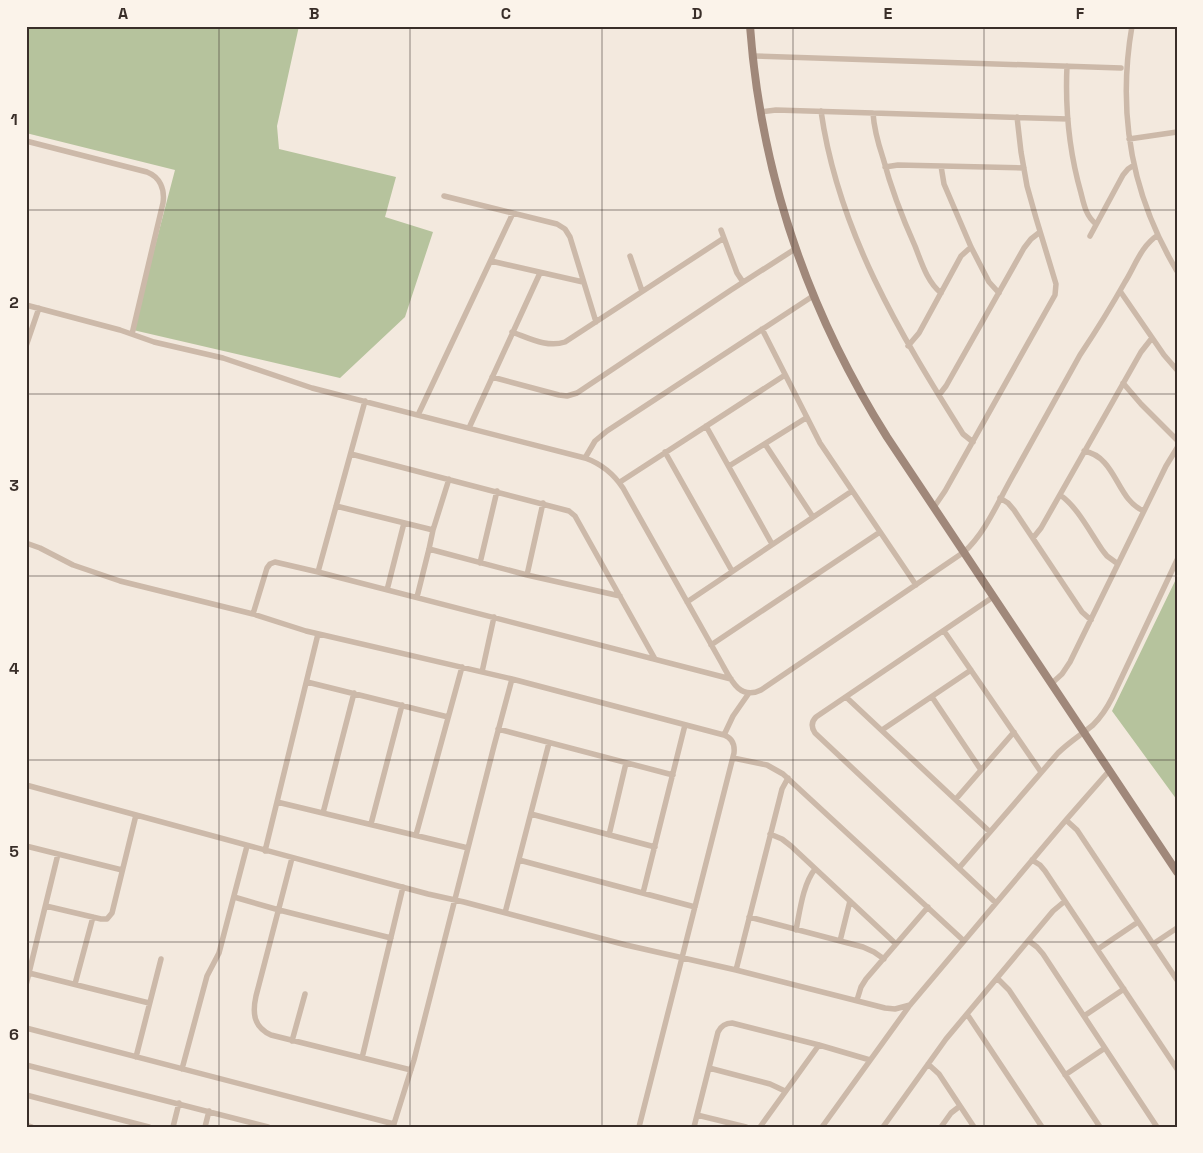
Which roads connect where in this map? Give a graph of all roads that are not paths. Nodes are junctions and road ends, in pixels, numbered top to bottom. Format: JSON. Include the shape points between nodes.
{"nodes":[{"id":1,"x":750,"y":26,"type":"edge"},
{"id":2,"x":1132,"y":26,"type":"edge"},
{"id":3,"x":753,"y":56,"type":"junction"},
{"id":4,"x":1067,"y":66,"type":"junction"},
{"id":5,"x":1121,"y":68,"type":"dead end"},
{"id":6,"x":821,"y":111,"type":"junction"},
{"id":7,"x":760,"y":112,"type":"junction"},
{"id":8,"x":874,"y":113,"type":"junction"},
{"id":9,"x":1017,"y":117,"type":"junction"},
{"id":10,"x":1068,"y":119,"type":"junction"},
{"id":11,"x":1177,"y":132,"type":"edge"},
{"id":12,"x":1129,"y":139,"type":"junction"},
{"id":13,"x":26,"y":141,"type":"edge"},
{"id":14,"x":1134,"y":165,"type":"junction"},
{"id":15,"x":941,"y":166,"type":"junction"},
{"id":16,"x":885,"y":167,"type":"junction"},
{"id":17,"x":1024,"y":168,"type":"junction"},
{"id":18,"x":444,"y":196,"type":"dead end"},
{"id":19,"x":513,"y":213,"type":"junction"},
{"id":20,"x":1096,"y":224,"type":"junction"},
{"id":21,"x":721,"y":230,"type":"dead end"},
{"id":22,"x":1040,"y":232,"type":"junction"},
{"id":23,"x":1158,"y":235,"type":"junction"},
{"id":24,"x":1090,"y":236,"type":"dead end"},
{"id":25,"x":724,"y":238,"type":"junction"},
{"id":26,"x":971,"y":247,"type":"junction"},
{"id":27,"x":796,"y":248,"type":"junction"},
{"id":28,"x":630,"y":256,"type":"dead end"},
{"id":29,"x":491,"y":261,"type":"junction"},
{"id":30,"x":1177,"y":271,"type":"edge"},
{"id":31,"x":540,"y":272,"type":"junction"},
{"id":32,"x":583,"y":282,"type":"junction"},
{"id":33,"x":743,"y":282,"type":"junction"},
{"id":34,"x":642,"y":291,"type":"junction"},
{"id":35,"x":1120,"y":292,"type":"junction"},
{"id":36,"x":941,"y":293,"type":"junction"},
{"id":37,"x":999,"y":293,"type":"junction"},
{"id":38,"x":813,"y":296,"type":"junction"},
{"id":39,"x":26,"y":305,"type":"edge"},
{"id":40,"x":39,"y":308,"type":"junction"},
{"id":41,"x":596,"y":322,"type":"junction"},
{"id":42,"x":762,"y":330,"type":"junction"},
{"id":43,"x":512,"y":332,"type":"junction"},
{"id":44,"x":132,"y":334,"type":"junction"},
{"id":45,"x":1152,"y":338,"type":"junction"},
{"id":46,"x":26,"y":346,"type":"edge"},
{"id":47,"x":908,"y":346,"type":"junction"},
{"id":48,"x":1177,"y":370,"type":"edge"},
{"id":49,"x":785,"y":375,"type":"junction"},
{"id":50,"x":492,"y":377,"type":"junction"},
{"id":51,"x":1123,"y":383,"type":"junction"},
{"id":52,"x":939,"y":395,"type":"junction"},
{"id":53,"x":364,"y":401,"type":"junction"},
{"id":54,"x":418,"y":415,"type":"junction"},
{"id":55,"x":806,"y":418,"type":"junction"},
{"id":56,"x":706,"y":426,"type":"junction"},
{"id":57,"x":468,"y":428,"type":"junction"},
{"id":58,"x":1177,"y":440,"type":"edge"},
{"id":59,"x":973,"y":442,"type":"junction"},
{"id":60,"x":764,"y":444,"type":"junction"},
{"id":61,"x":1177,"y":448,"type":"edge"},
{"id":62,"x":1084,"y":451,"type":"junction"},
{"id":63,"x":665,"y":452,"type":"junction"},
{"id":64,"x":350,"y":454,"type":"junction"},
{"id":65,"x":585,"y":458,"type":"junction"},
{"id":66,"x":729,"y":466,"type":"junction"},
{"id":67,"x":449,"y":479,"type":"junction"},
{"id":68,"x":620,"y":482,"type":"junction"},
{"id":69,"x":497,"y":491,"type":"junction"},
{"id":70,"x":852,"y":491,"type":"junction"},
{"id":71,"x":1060,"y":495,"type":"junction"},
{"id":72,"x":1000,"y":498,"type":"junction"},
{"id":73,"x":543,"y":503,"type":"junction"},
{"id":74,"x":336,"y":506,"type":"junction"},
{"id":75,"x":934,"y":507,"type":"junction"},
{"id":76,"x":1144,"y":511,"type":"junction"},
{"id":77,"x":813,"y":517,"type":"junction"},
{"id":78,"x":404,"y":523,"type":"junction"},
{"id":79,"x":433,"y":530,"type":"junction"},
{"id":80,"x":880,"y":532,"type":"junction"},
{"id":81,"x":1033,"y":538,"type":"junction"},
{"id":82,"x":26,"y":543,"type":"edge"},
{"id":83,"x":772,"y":544,"type":"junction"},
{"id":84,"x":429,"y":549,"type":"junction"},
{"id":85,"x":964,"y":552,"type":"junction"},
{"id":86,"x":1177,"y":560,"type":"edge"},
{"id":87,"x":480,"y":563,"type":"junction"},
{"id":88,"x":1118,"y":564,"type":"junction"},
{"id":89,"x":732,"y":571,"type":"junction"},
{"id":90,"x":318,"y":572,"type":"junction"},
{"id":91,"x":528,"y":575,"type":"junction"},
{"id":92,"x":916,"y":585,"type":"junction"},
{"id":93,"x":387,"y":590,"type":"junction"},
{"id":94,"x":620,"y":596,"type":"junction"},
{"id":95,"x":417,"y":597,"type":"junction"},
{"id":96,"x":994,"y":597,"type":"junction"},
{"id":97,"x":687,"y":602,"type":"junction"},
{"id":98,"x":254,"y":614,"type":"junction"},
{"id":99,"x":494,"y":617,"type":"junction"},
{"id":100,"x":1091,"y":620,"type":"junction"},
{"id":101,"x":944,"y":631,"type":"junction"},
{"id":102,"x":318,"y":634,"type":"junction"},
{"id":103,"x":711,"y":646,"type":"junction"},
{"id":104,"x":655,"y":659,"type":"junction"},
{"id":105,"x":462,"y":667,"type":"junction"},
{"id":106,"x":971,"y":670,"type":"junction"},
{"id":107,"x":482,"y":672,"type":"junction"},
{"id":108,"x":731,"y":678,"type":"junction"},
{"id":109,"x":512,"y":679,"type":"junction"},
{"id":110,"x":307,"y":682,"type":"junction"},
{"id":111,"x":1051,"y":684,"type":"junction"},
{"id":112,"x":354,"y":693,"type":"junction"},
{"id":113,"x":749,"y":693,"type":"junction"},
{"id":114,"x":846,"y":697,"type":"junction"},
{"id":115,"x":932,"y":697,"type":"junction"},
{"id":116,"x":402,"y":705,"type":"junction"},
{"id":117,"x":448,"y":717,"type":"junction"},
{"id":118,"x":685,"y":725,"type":"junction"},
{"id":119,"x":498,"y":729,"type":"junction"},
{"id":120,"x":882,"y":730,"type":"junction"},
{"id":121,"x":1014,"y":732,"type":"junction"},
{"id":122,"x":1083,"y":732,"type":"junction"},
{"id":123,"x":724,"y":735,"type":"junction"},
{"id":124,"x":549,"y":743,"type":"junction"},
{"id":125,"x":733,"y":758,"type":"junction"},
{"id":126,"x":626,"y":763,"type":"junction"},
{"id":127,"x":981,"y":770,"type":"junction"},
{"id":128,"x":1109,"y":771,"type":"junction"},
{"id":129,"x":1042,"y":772,"type":"junction"},
{"id":130,"x":672,"y":775,"type":"junction"},
{"id":131,"x":788,"y":778,"type":"junction"},
{"id":132,"x":26,"y":785,"type":"edge"},
{"id":133,"x":956,"y":799,"type":"junction"},
{"id":134,"x":277,"y":802,"type":"junction"},
{"id":135,"x":323,"y":813,"type":"junction"},
{"id":136,"x":531,"y":814,"type":"junction"},
{"id":137,"x":136,"y":815,"type":"junction"},
{"id":138,"x":1066,"y":820,"type":"junction"},
{"id":139,"x":371,"y":824,"type":"junction"},
{"id":140,"x":990,"y":832,"type":"junction"},
{"id":141,"x":770,"y":834,"type":"junction"},
{"id":142,"x":416,"y":835,"type":"junction"},
{"id":143,"x":609,"y":835,"type":"junction"},
{"id":144,"x":26,"y":846,"type":"edge"},
{"id":145,"x":247,"y":846,"type":"junction"},
{"id":146,"x":654,"y":847,"type":"junction"},
{"id":147,"x":468,"y":848,"type":"junction"},
{"id":148,"x":265,"y":851,"type":"junction"},
{"id":149,"x":58,"y":854,"type":"junction"},
{"id":150,"x":292,"y":858,"type":"junction"},
{"id":151,"x":519,"y":860,"type":"junction"},
{"id":152,"x":1032,"y":860,"type":"junction"},
{"id":153,"x":815,"y":868,"type":"junction"},
{"id":154,"x":959,"y":868,"type":"junction"},
{"id":155,"x":122,"y":870,"type":"junction"},
{"id":156,"x":1177,"y":872,"type":"edge"},
{"id":157,"x":403,"y":887,"type":"junction"},
{"id":158,"x":643,"y":893,"type":"junction"},
{"id":159,"x":234,"y":896,"type":"junction"},
{"id":160,"x":455,"y":900,"type":"junction"},
{"id":161,"x":850,"y":901,"type":"junction"},
{"id":162,"x":1065,"y":901,"type":"junction"},
{"id":163,"x":996,"y":903,"type":"junction"},
{"id":164,"x":46,"y":906,"type":"junction"},
{"id":165,"x":696,"y":907,"type":"junction"},
{"id":166,"x":928,"y":907,"type":"junction"},
{"id":167,"x":279,"y":910,"type":"junction"},
{"id":168,"x":505,"y":913,"type":"junction"},
{"id":169,"x":93,"y":917,"type":"junction"},
{"id":170,"x":749,"y":917,"type":"junction"},
{"id":171,"x":1138,"y":922,"type":"junction"},
{"id":172,"x":1177,"y":928,"type":"edge"},
{"id":173,"x":796,"y":930,"type":"junction"},
{"id":174,"x":391,"y":938,"type":"junction"},
{"id":175,"x":1029,"y":940,"type":"junction"},
{"id":176,"x":840,"y":941,"type":"junction"},
{"id":177,"x":964,"y":941,"type":"junction"},
{"id":178,"x":896,"y":944,"type":"junction"},
{"id":179,"x":1153,"y":944,"type":"junction"},
{"id":180,"x":1098,"y":950,"type":"junction"},
{"id":181,"x":682,"y":958,"type":"junction"},
{"id":182,"x":884,"y":958,"type":"junction"},
{"id":183,"x":161,"y":959,"type":"dead end"},
{"id":184,"x":736,"y":970,"type":"junction"},
{"id":185,"x":29,"y":973,"type":"junction"},
{"id":186,"x":997,"y":978,"type":"junction"},
{"id":187,"x":1177,"y":980,"type":"edge"},
{"id":188,"x":76,"y":984,"type":"junction"},
{"id":189,"x":26,"y":985,"type":"edge"},
{"id":190,"x":1124,"y":989,"type":"junction"},
{"id":191,"x":305,"y":994,"type":"dead end"},
{"id":192,"x":857,"y":1000,"type":"junction"},
{"id":193,"x":150,"y":1003,"type":"junction"},
{"id":194,"x":910,"y":1005,"type":"junction"},
{"id":195,"x":967,"y":1014,"type":"junction"},
{"id":196,"x":1084,"y":1016,"type":"junction"},
{"id":197,"x":26,"y":1028,"type":"edge"},
{"id":198,"x":292,"y":1040,"type":"junction"},
{"id":199,"x":819,"y":1045,"type":"junction"},
{"id":200,"x":1105,"y":1048,"type":"junction"},
{"id":201,"x":136,"y":1056,"type":"junction"},
{"id":202,"x":362,"y":1058,"type":"junction"},
{"id":203,"x":870,"y":1060,"type":"junction"},
{"id":204,"x":928,"y":1064,"type":"junction"},
{"id":205,"x":26,"y":1065,"type":"edge"},
{"id":206,"x":709,"y":1068,"type":"junction"},
{"id":207,"x":1177,"y":1068,"type":"edge"},
{"id":208,"x":182,"y":1069,"type":"junction"},
{"id":209,"x":411,"y":1070,"type":"junction"},
{"id":210,"x":1065,"y":1075,"type":"junction"},
{"id":211,"x":786,"y":1091,"type":"junction"},
{"id":212,"x":26,"y":1095,"type":"edge"},
{"id":213,"x":178,"y":1103,"type":"junction"},
{"id":214,"x":960,"y":1106,"type":"junction"},
{"id":215,"x":209,"y":1111,"type":"junction"},
{"id":216,"x":697,"y":1115,"type":"junction"},
{"id":217,"x":26,"y":1125,"type":"edge"},
{"id":218,"x":394,"y":1125,"type":"edge"},
{"id":219,"x":32,"y":1127,"type":"edge"},
{"id":220,"x":148,"y":1127,"type":"edge"},
{"id":221,"x":173,"y":1127,"type":"edge"},
{"id":222,"x":205,"y":1127,"type":"edge"},
{"id":223,"x":268,"y":1127,"type":"edge"},
{"id":224,"x":639,"y":1127,"type":"edge"},
{"id":225,"x":694,"y":1127,"type":"edge"},
{"id":226,"x":746,"y":1127,"type":"edge"},
{"id":227,"x":760,"y":1127,"type":"edge"},
{"id":228,"x":822,"y":1127,"type":"edge"},
{"id":229,"x":883,"y":1127,"type":"edge"},
{"id":230,"x":941,"y":1127,"type":"edge"},
{"id":231,"x":974,"y":1127,"type":"edge"},
{"id":232,"x":1042,"y":1127,"type":"edge"},
{"id":233,"x":1100,"y":1127,"type":"edge"},
{"id":234,"x":1157,"y":1127,"type":"edge"}],
"edges":[{"from":1,"to":3,"type":"street"},
{"from":2,"to":12,"type":"street","via":[[1126,81]]},
{"from":3,"to":4,"type":"street"},
{"from":3,"to":7,"type":"street"},
{"from":4,"to":5,"type":"street"},
{"from":4,"to":10,"type":"street"},
{"from":6,"to":7,"type":"street"},
{"from":6,"to":8,"type":"street"},
{"from":6,"to":47,"type":"street","via":[[837,185],[854,232],[881,295]]},
{"from":7,"to":27,"type":"street","via":[[774,176]]},
{"from":8,"to":9,"type":"street"},
{"from":8,"to":16,"type":"street"},
{"from":9,"to":10,"type":"street"},
{"from":9,"to":17,"type":"street"},
{"from":10,"to":20,"type":"street","via":[[1078,182],[1087,213]]},
{"from":11,"to":12,"type":"street"},
{"from":12,"to":14,"type":"street"},
{"from":13,"to":44,"type":"street","via":[[147,172],[161,184],[164,203]]},
{"from":14,"to":20,"type":"street","via":[[1123,175]]},
{"from":14,"to":23,"type":"street"},
{"from":15,"to":16,"type":"street"},
{"from":15,"to":17,"type":"street"},
{"from":15,"to":26,"type":"street","via":[[944,184]]},
{"from":16,"to":36,"type":"street","via":[[919,257],[931,282]]},
{"from":17,"to":22,"type":"street"},
{"from":18,"to":19,"type":"street"},
{"from":19,"to":29,"type":"street"},
{"from":19,"to":32,"type":"street","via":[[557,224],[564,229],[570,237]]},
{"from":20,"to":24,"type":"street"},
{"from":21,"to":25,"type":"street"},
{"from":22,"to":37,"type":"street","via":[[1024,248]]},
{"from":22,"to":59,"type":"street","via":[[1056,284],[1055,295]]},
{"from":23,"to":30,"type":"street"},
{"from":23,"to":35,"type":"street","via":[[1146,245]]},
{"from":25,"to":33,"type":"street"},
{"from":25,"to":34,"type":"street"},
{"from":26,"to":36,"type":"street","via":[[961,256]]},
{"from":26,"to":37,"type":"street"},
{"from":27,"to":33,"type":"street"},
{"from":27,"to":38,"type":"street"},
{"from":28,"to":34,"type":"street"},
{"from":29,"to":31,"type":"street"},
{"from":29,"to":54,"type":"street"},
{"from":31,"to":32,"type":"street"},
{"from":31,"to":43,"type":"street"},
{"from":32,"to":41,"type":"street"},
{"from":33,"to":50,"type":"street","via":[[577,394],[559,395]]},
{"from":34,"to":41,"type":"street"},
{"from":35,"to":45,"type":"street"},
{"from":35,"to":72,"type":"street","via":[[1080,355]]},
{"from":36,"to":47,"type":"street"},
{"from":37,"to":52,"type":"street"},
{"from":38,"to":42,"type":"street"},
{"from":38,"to":75,"type":"street","via":[[861,395]]},
{"from":39,"to":40,"type":"street"},
{"from":40,"to":44,"type":"street"},
{"from":40,"to":46,"type":"street"},
{"from":41,"to":43,"type":"street","via":[[570,340],[556,344]]},
{"from":42,"to":49,"type":"street"},
{"from":42,"to":65,"type":"street","via":[[607,431]]},
{"from":43,"to":50,"type":"street"},
{"from":44,"to":53,"type":"street"},
{"from":45,"to":48,"type":"street"},
{"from":45,"to":51,"type":"street"},
{"from":47,"to":52,"type":"street"},
{"from":49,"to":55,"type":"street"},
{"from":49,"to":56,"type":"street"},
{"from":50,"to":57,"type":"street"},
{"from":51,"to":58,"type":"street"},
{"from":51,"to":62,"type":"street"},
{"from":52,"to":59,"type":"street","via":[[963,434]]},
{"from":53,"to":54,"type":"street"},
{"from":53,"to":64,"type":"street"},
{"from":54,"to":57,"type":"street"},
{"from":55,"to":60,"type":"street"},
{"from":55,"to":70,"type":"street"},
{"from":56,"to":63,"type":"street"},
{"from":56,"to":66,"type":"street"},
{"from":57,"to":65,"type":"street"},
{"from":59,"to":75,"type":"street"},
{"from":60,"to":66,"type":"street"},
{"from":60,"to":77,"type":"street"},
{"from":61,"to":76,"type":"street"},
{"from":62,"to":71,"type":"street"},
{"from":62,"to":76,"type":"street","via":[[1103,460],[1130,501]]},
{"from":63,"to":68,"type":"street"},
{"from":63,"to":89,"type":"street"},
{"from":64,"to":67,"type":"street"},
{"from":64,"to":74,"type":"street"},
{"from":65,"to":68,"type":"street","via":[[605,468]]},
{"from":66,"to":83,"type":"street"},
{"from":67,"to":69,"type":"street"},
{"from":67,"to":79,"type":"street"},
{"from":68,"to":97,"type":"street"},
{"from":69,"to":73,"type":"street"},
{"from":69,"to":87,"type":"street"},
{"from":70,"to":77,"type":"street"},
{"from":70,"to":80,"type":"street"},
{"from":71,"to":81,"type":"street"},
{"from":71,"to":88,"type":"street","via":[[1073,507],[1107,556]]},
{"from":72,"to":81,"type":"street","via":[[1011,506]]},
{"from":72,"to":85,"type":"street","via":[[980,534]]},
{"from":73,"to":91,"type":"street"},
{"from":73,"to":94,"type":"street","via":[[575,516]]},
{"from":74,"to":78,"type":"street"},
{"from":74,"to":90,"type":"street"},
{"from":75,"to":85,"type":"street"},
{"from":76,"to":88,"type":"street"},
{"from":77,"to":83,"type":"street"},
{"from":78,"to":79,"type":"street"},
{"from":78,"to":93,"type":"street"},
{"from":79,"to":84,"type":"street"},
{"from":80,"to":92,"type":"street"},
{"from":80,"to":103,"type":"street"},
{"from":81,"to":100,"type":"street","via":[[1082,612]]},
{"from":82,"to":98,"type":"street","via":[[108,577]]},
{"from":83,"to":89,"type":"street"},
{"from":84,"to":87,"type":"street"},
{"from":84,"to":95,"type":"street"},
{"from":85,"to":92,"type":"street"},
{"from":85,"to":96,"type":"street"},
{"from":86,"to":122,"type":"street","via":[[1109,704],[1098,720]]},
{"from":87,"to":91,"type":"street"},
{"from":88,"to":100,"type":"street"},
{"from":89,"to":97,"type":"street"},
{"from":90,"to":93,"type":"street"},
{"from":90,"to":98,"type":"street","via":[[272,562],[264,576]]},
{"from":91,"to":94,"type":"street"},
{"from":92,"to":113,"type":"street","via":[[761,690]]},
{"from":93,"to":95,"type":"street"},
{"from":94,"to":104,"type":"street"},
{"from":95,"to":99,"type":"street"},
{"from":96,"to":101,"type":"street"},
{"from":96,"to":111,"type":"street"},
{"from":97,"to":103,"type":"street"},
{"from":98,"to":102,"type":"street"},
{"from":99,"to":104,"type":"street"},
{"from":99,"to":107,"type":"street"},
{"from":100,"to":111,"type":"street","via":[[1070,662]]},
{"from":101,"to":106,"type":"street"},
{"from":101,"to":114,"type":"street"},
{"from":102,"to":105,"type":"street"},
{"from":102,"to":110,"type":"street"},
{"from":103,"to":108,"type":"street"},
{"from":104,"to":108,"type":"street"},
{"from":105,"to":107,"type":"street"},
{"from":105,"to":117,"type":"street"},
{"from":106,"to":115,"type":"street"},
{"from":106,"to":121,"type":"street"},
{"from":107,"to":109,"type":"street"},
{"from":108,"to":113,"type":"street","via":[[738,688]]},
{"from":109,"to":118,"type":"street"},
{"from":109,"to":119,"type":"street"},
{"from":110,"to":112,"type":"street"},
{"from":110,"to":134,"type":"street"},
{"from":111,"to":122,"type":"street"},
{"from":112,"to":116,"type":"street"},
{"from":112,"to":135,"type":"street"},
{"from":113,"to":123,"type":"street"},
{"from":114,"to":120,"type":"street"},
{"from":114,"to":154,"type":"street","via":[[814,719],[814,733]]},
{"from":115,"to":120,"type":"street"},
{"from":115,"to":127,"type":"street"},
{"from":116,"to":117,"type":"street"},
{"from":116,"to":139,"type":"street"},
{"from":117,"to":142,"type":"street"},
{"from":118,"to":123,"type":"street"},
{"from":118,"to":130,"type":"street"},
{"from":119,"to":124,"type":"street"},
{"from":119,"to":147,"type":"street"},
{"from":120,"to":133,"type":"street"},
{"from":121,"to":127,"type":"street"},
{"from":121,"to":129,"type":"street"},
{"from":122,"to":128,"type":"street"},
{"from":122,"to":129,"type":"street","via":[[1064,747]]},
{"from":123,"to":125,"type":"street","via":[[734,744]]},
{"from":124,"to":126,"type":"street"},
{"from":124,"to":136,"type":"street"},
{"from":125,"to":131,"type":"street","via":[[767,765]]},
{"from":125,"to":165,"type":"street"},
{"from":126,"to":130,"type":"street"},
{"from":126,"to":143,"type":"street"},
{"from":127,"to":133,"type":"street"},
{"from":128,"to":138,"type":"street"},
{"from":128,"to":156,"type":"street"},
{"from":129,"to":140,"type":"street"},
{"from":130,"to":146,"type":"street"},
{"from":131,"to":141,"type":"street"},
{"from":131,"to":166,"type":"street"},
{"from":132,"to":137,"type":"street"},
{"from":133,"to":140,"type":"street"},
{"from":134,"to":135,"type":"street"},
{"from":134,"to":148,"type":"street"},
{"from":135,"to":139,"type":"street"},
{"from":136,"to":143,"type":"street"},
{"from":136,"to":151,"type":"street"},
{"from":137,"to":145,"type":"street"},
{"from":137,"to":155,"type":"street"},
{"from":138,"to":152,"type":"street"},
{"from":138,"to":171,"type":"street","via":[[1077,830]]},
{"from":139,"to":142,"type":"street"},
{"from":140,"to":154,"type":"street"},
{"from":141,"to":153,"type":"street"},
{"from":141,"to":170,"type":"street"},
{"from":142,"to":147,"type":"street"},
{"from":143,"to":146,"type":"street"},
{"from":144,"to":149,"type":"street"},
{"from":145,"to":148,"type":"street"},
{"from":145,"to":159,"type":"street"},
{"from":146,"to":158,"type":"street"},
{"from":147,"to":160,"type":"street"},
{"from":148,"to":150,"type":"street"},
{"from":149,"to":155,"type":"street"},
{"from":149,"to":164,"type":"street"},
{"from":150,"to":157,"type":"street"},
{"from":150,"to":167,"type":"street"},
{"from":151,"to":158,"type":"street"},
{"from":151,"to":168,"type":"street"},
{"from":152,"to":162,"type":"street","via":[[1043,868]]},
{"from":152,"to":163,"type":"street"},
{"from":153,"to":161,"type":"street"},
{"from":153,"to":173,"type":"street","via":[[806,885]]},
{"from":154,"to":163,"type":"street"},
{"from":155,"to":169,"type":"street","via":[[110,916],[104,920]]},
{"from":157,"to":160,"type":"street"},
{"from":157,"to":174,"type":"street"},
{"from":158,"to":165,"type":"street"},
{"from":159,"to":167,"type":"street"},
{"from":159,"to":208,"type":"street","via":[[219,953],[207,976]]},
{"from":160,"to":168,"type":"street"},
{"from":160,"to":209,"type":"street"},
{"from":161,"to":176,"type":"street"},
{"from":161,"to":178,"type":"street"},
{"from":162,"to":175,"type":"street"},
{"from":162,"to":180,"type":"street"},
{"from":163,"to":177,"type":"street"},
{"from":164,"to":169,"type":"street"},
{"from":164,"to":185,"type":"street"},
{"from":165,"to":181,"type":"street"},
{"from":166,"to":177,"type":"street"},
{"from":166,"to":178,"type":"street"},
{"from":167,"to":174,"type":"street"},
{"from":167,"to":198,"type":"street","via":[[254,1012],[262,1030]]},
{"from":168,"to":181,"type":"street"},
{"from":169,"to":188,"type":"street"},
{"from":170,"to":173,"type":"street"},
{"from":170,"to":184,"type":"street"},
{"from":171,"to":179,"type":"street"},
{"from":171,"to":180,"type":"street"},
{"from":172,"to":179,"type":"street"},
{"from":173,"to":176,"type":"street"},
{"from":174,"to":202,"type":"street"},
{"from":175,"to":186,"type":"street"},
{"from":175,"to":196,"type":"street","via":[[1043,954]]},
{"from":176,"to":182,"type":"street","via":[[868,949]]},
{"from":177,"to":194,"type":"street"},
{"from":178,"to":182,"type":"street"},
{"from":179,"to":187,"type":"street"},
{"from":180,"to":190,"type":"street"},
{"from":181,"to":184,"type":"street"},
{"from":181,"to":224,"type":"street"},
{"from":182,"to":192,"type":"street","via":[[863,983]]},
{"from":183,"to":193,"type":"street"},
{"from":184,"to":192,"type":"street"},
{"from":185,"to":188,"type":"street"},
{"from":185,"to":189,"type":"street"},
{"from":186,"to":195,"type":"street"},
{"from":186,"to":210,"type":"street","via":[[1009,990]]},
{"from":188,"to":193,"type":"street"},
{"from":190,"to":196,"type":"street"},
{"from":190,"to":207,"type":"street"},
{"from":191,"to":198,"type":"street"},
{"from":192,"to":194,"type":"street","via":[[890,1008]]},
{"from":193,"to":201,"type":"street"},
{"from":194,"to":203,"type":"street"},
{"from":195,"to":204,"type":"street"},
{"from":195,"to":232,"type":"street"},
{"from":196,"to":200,"type":"street"},
{"from":197,"to":201,"type":"street"},
{"from":198,"to":202,"type":"street"},
{"from":199,"to":203,"type":"street"},
{"from":199,"to":206,"type":"street","via":[[727,1024],[718,1032]]},
{"from":199,"to":211,"type":"street"},
{"from":200,"to":210,"type":"street"},
{"from":200,"to":234,"type":"street"},
{"from":201,"to":208,"type":"street"},
{"from":202,"to":209,"type":"street"},
{"from":203,"to":228,"type":"street"},
{"from":204,"to":214,"type":"street","via":[[939,1074]]},
{"from":204,"to":229,"type":"street"},
{"from":205,"to":213,"type":"street"},
{"from":206,"to":211,"type":"street"},
{"from":206,"to":216,"type":"street"},
{"from":208,"to":218,"type":"street"},
{"from":209,"to":218,"type":"street"},
{"from":210,"to":233,"type":"street"},
{"from":211,"to":227,"type":"street"},
{"from":212,"to":220,"type":"street"},
{"from":213,"to":215,"type":"street"},
{"from":213,"to":221,"type":"street"},
{"from":214,"to":230,"type":"street"},
{"from":214,"to":231,"type":"street"},
{"from":215,"to":222,"type":"street"},
{"from":215,"to":223,"type":"street"},
{"from":216,"to":225,"type":"street"},
{"from":216,"to":226,"type":"street"},
{"from":217,"to":219,"type":"street"}]}
